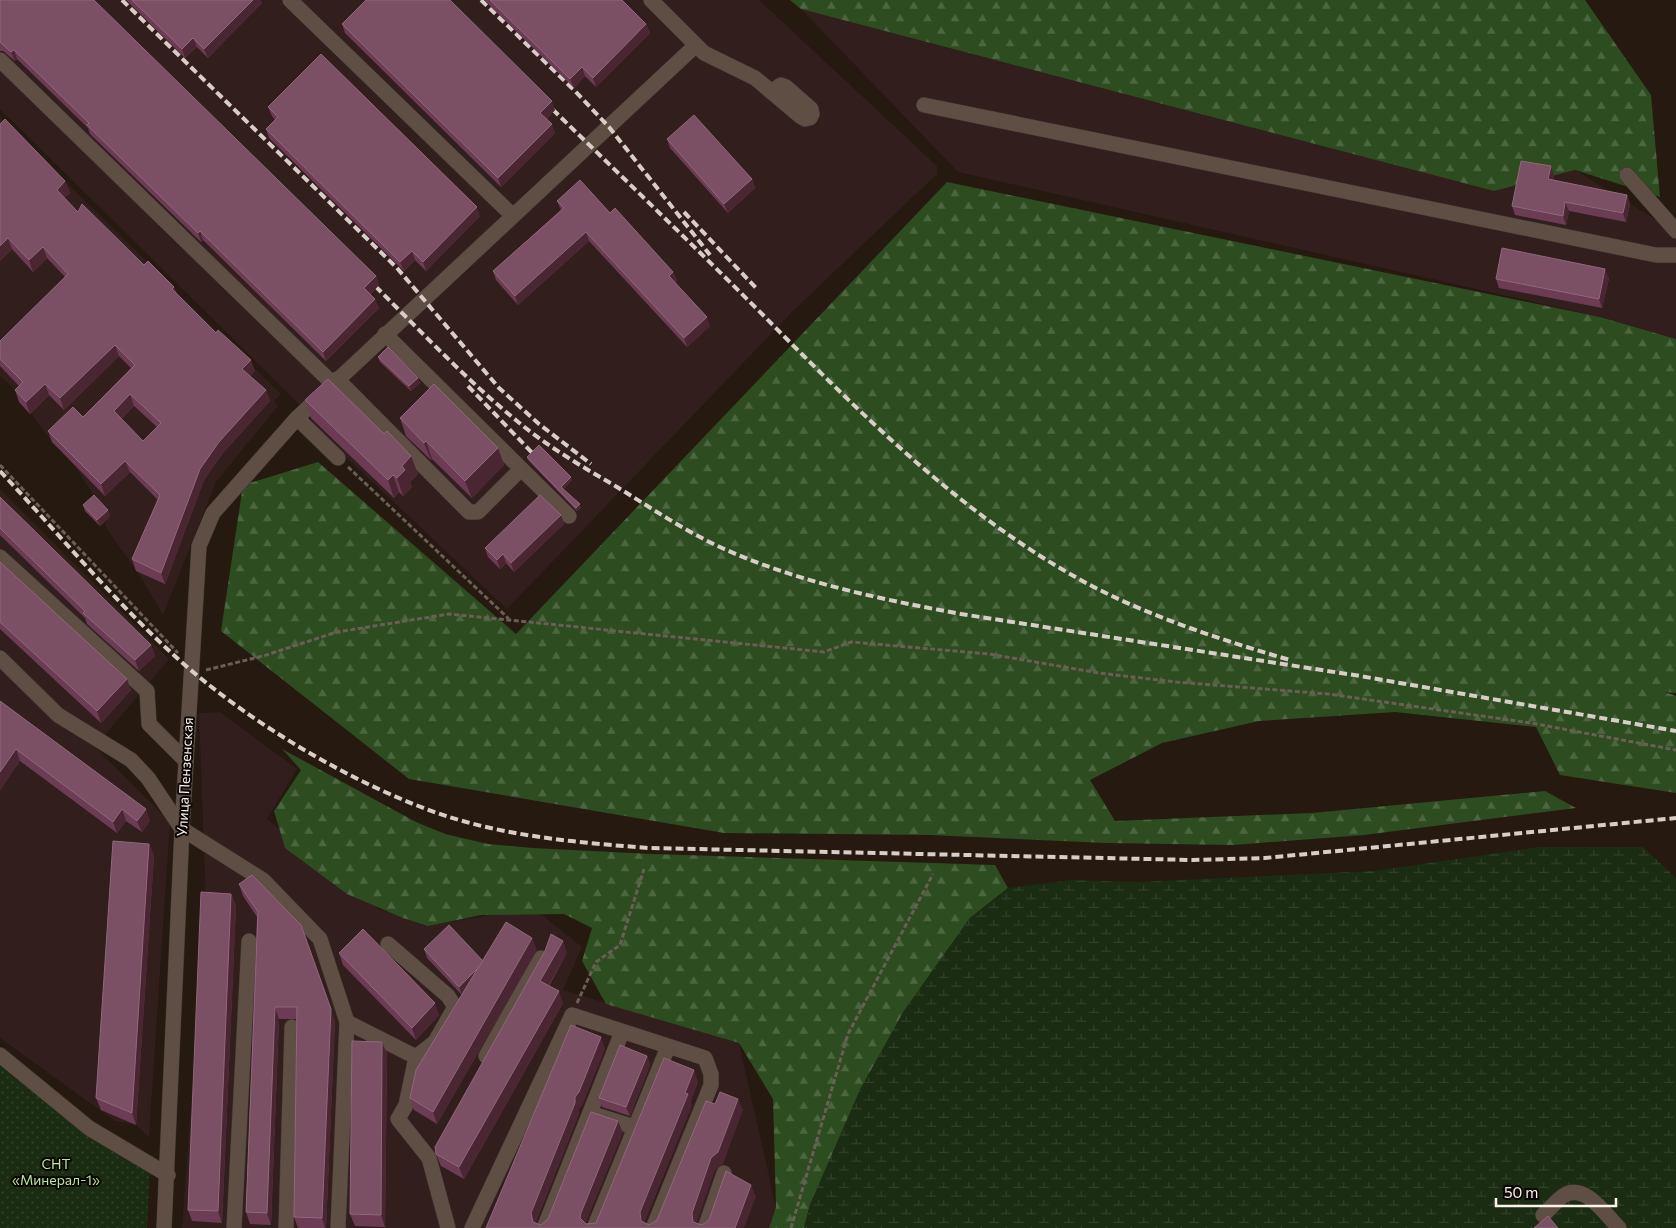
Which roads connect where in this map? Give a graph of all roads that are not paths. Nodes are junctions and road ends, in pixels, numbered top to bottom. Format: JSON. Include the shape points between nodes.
{"nodes":[{"id":1,"x":290,"y":0,"type":"edge"},
{"id":2,"x":651,"y":0,"type":"edge"},
{"id":3,"x":696,"y":46,"type":"junction"},
{"id":4,"x":0,"y":60,"type":"edge"},
{"id":5,"x":771,"y":92,"type":"dead end"},
{"id":6,"x":924,"y":105,"type":"dead end"},
{"id":7,"x":1627,"y":175,"type":"dead end"},
{"id":8,"x":512,"y":215,"type":"junction"},
{"id":9,"x":1676,"y":230,"type":"edge"},
{"id":10,"x":1676,"y":255,"type":"edge"},
{"id":11,"x":385,"y":334,"type":"junction"},
{"id":12,"x":335,"y":381,"type":"junction"},
{"id":13,"x":297,"y":418,"type":"junction"},
{"id":14,"x":338,"y":458,"type":"road end"},
{"id":15,"x":520,"y":470,"type":"junction"},
{"id":16,"x":569,"y":516,"type":"dead end"},
{"id":17,"x":0,"y":557,"type":"edge"},
{"id":18,"x":0,"y":658,"type":"edge"},
{"id":19,"x":186,"y":760,"type":"junction"},
{"id":20,"x":182,"y":829,"type":"junction"},
{"id":21,"x":249,"y":941,"type":"dead end"},
{"id":22,"x":388,"y":944,"type":"dead end"},
{"id":23,"x":541,"y":958,"type":"edge"},
{"id":24,"x":347,"y":1022,"type":"junction"},
{"id":25,"x":292,"y":1027,"type":"dead end"},
{"id":26,"x":622,"y":1032,"type":"junction"},
{"id":27,"x":668,"y":1047,"type":"junction"},
{"id":28,"x":0,"y":1055,"type":"edge"},
{"id":29,"x":416,"y":1057,"type":"junction"},
{"id":30,"x":478,"y":1071,"type":"edge"},
{"id":31,"x":588,"y":1112,"type":"junction"},
{"id":32,"x":634,"y":1128,"type":"junction"},
{"id":33,"x":439,"y":1140,"type":"edge"},
{"id":34,"x":429,"y":1158,"type":"junction"},
{"id":35,"x":724,"y":1173,"type":"edge"},
{"id":36,"x":168,"y":1175,"type":"junction"},
{"id":37,"x":1543,"y":1215,"type":"dead end"},
{"id":38,"x":164,"y":1228,"type":"edge"},
{"id":39,"x":234,"y":1228,"type":"edge"},
{"id":40,"x":286,"y":1228,"type":"edge"},
{"id":41,"x":338,"y":1228,"type":"edge"},
{"id":42,"x":448,"y":1228,"type":"edge"},
{"id":43,"x":472,"y":1228,"type":"edge"},
{"id":44,"x":544,"y":1228,"type":"edge"},
{"id":45,"x":594,"y":1228,"type":"edge"},
{"id":46,"x":653,"y":1228,"type":"edge"},
{"id":47,"x":706,"y":1228,"type":"edge"},
{"id":48,"x":1619,"y":1228,"type":"edge"}],
"edges":[{"from":1,"to":8,"type":"street"},
{"from":2,"to":3,"type":"street"},
{"from":3,"to":5,"type":"street","via":[[712,58],[755,78]]},
{"from":3,"to":8,"type":"street","name":"Улица Пензенская"},
{"from":4,"to":12,"type":"street"},
{"from":6,"to":10,"type":"street","via":[[1656,254]]},
{"from":7,"to":9,"type":"street"},
{"from":8,"to":11,"type":"street","name":"Улица Пензенская"},
{"from":11,"to":12,"type":"street","name":"Улица Пензенская"},
{"from":11,"to":15,"type":"street"},
{"from":12,"to":13,"type":"street","name":"Улица Пензенская"},
{"from":12,"to":15,"type":"street","via":[[469,512],[478,512]]},
{"from":13,"to":14,"type":"street"},
{"from":13,"to":19,"type":"street","name":"Улица Пензенская","via":[[213,513],[202,534]]},
{"from":15,"to":16,"type":"street"},
{"from":17,"to":19,"type":"street","via":[[146,691],[149,724]]},
{"from":18,"to":20,"type":"street","via":[[58,715],[131,760],[148,778]]},
{"from":19,"to":20,"type":"street","name":"Улица Пензенская"},
{"from":20,"to":24,"type":"street","via":[[263,880],[320,939]]},
{"from":20,"to":36,"type":"street","name":"Улица Пензенская"},
{"from":21,"to":39,"type":"street"},
{"from":22,"to":29,"type":"street","via":[[448,996],[455,1007],[434,1042]]},
{"from":23,"to":30,"type":"street"},
{"from":24,"to":29,"type":"street"},
{"from":24,"to":41,"type":"street"},
{"from":25,"to":40,"type":"street"},
{"from":26,"to":27,"type":"street"},
{"from":26,"to":31,"type":"street"},
{"from":26,"to":43,"type":"street","via":[[572,1015]]},
{"from":27,"to":32,"type":"street"},
{"from":27,"to":46,"type":"street","via":[[705,1058],[711,1085]]},
{"from":28,"to":36,"type":"street","via":[[89,1128]]},
{"from":29,"to":34,"type":"street","via":[[406,1105],[398,1119]]},
{"from":31,"to":32,"type":"street"},
{"from":31,"to":44,"type":"street"},
{"from":32,"to":45,"type":"street"},
{"from":33,"to":34,"type":"street"},
{"from":34,"to":42,"type":"street"},
{"from":35,"to":47,"type":"street"},
{"from":36,"to":38,"type":"street","name":"Улица Пензенская"},
{"from":37,"to":48,"type":"street","via":[[1563,1195],[1580,1192]]}]}
